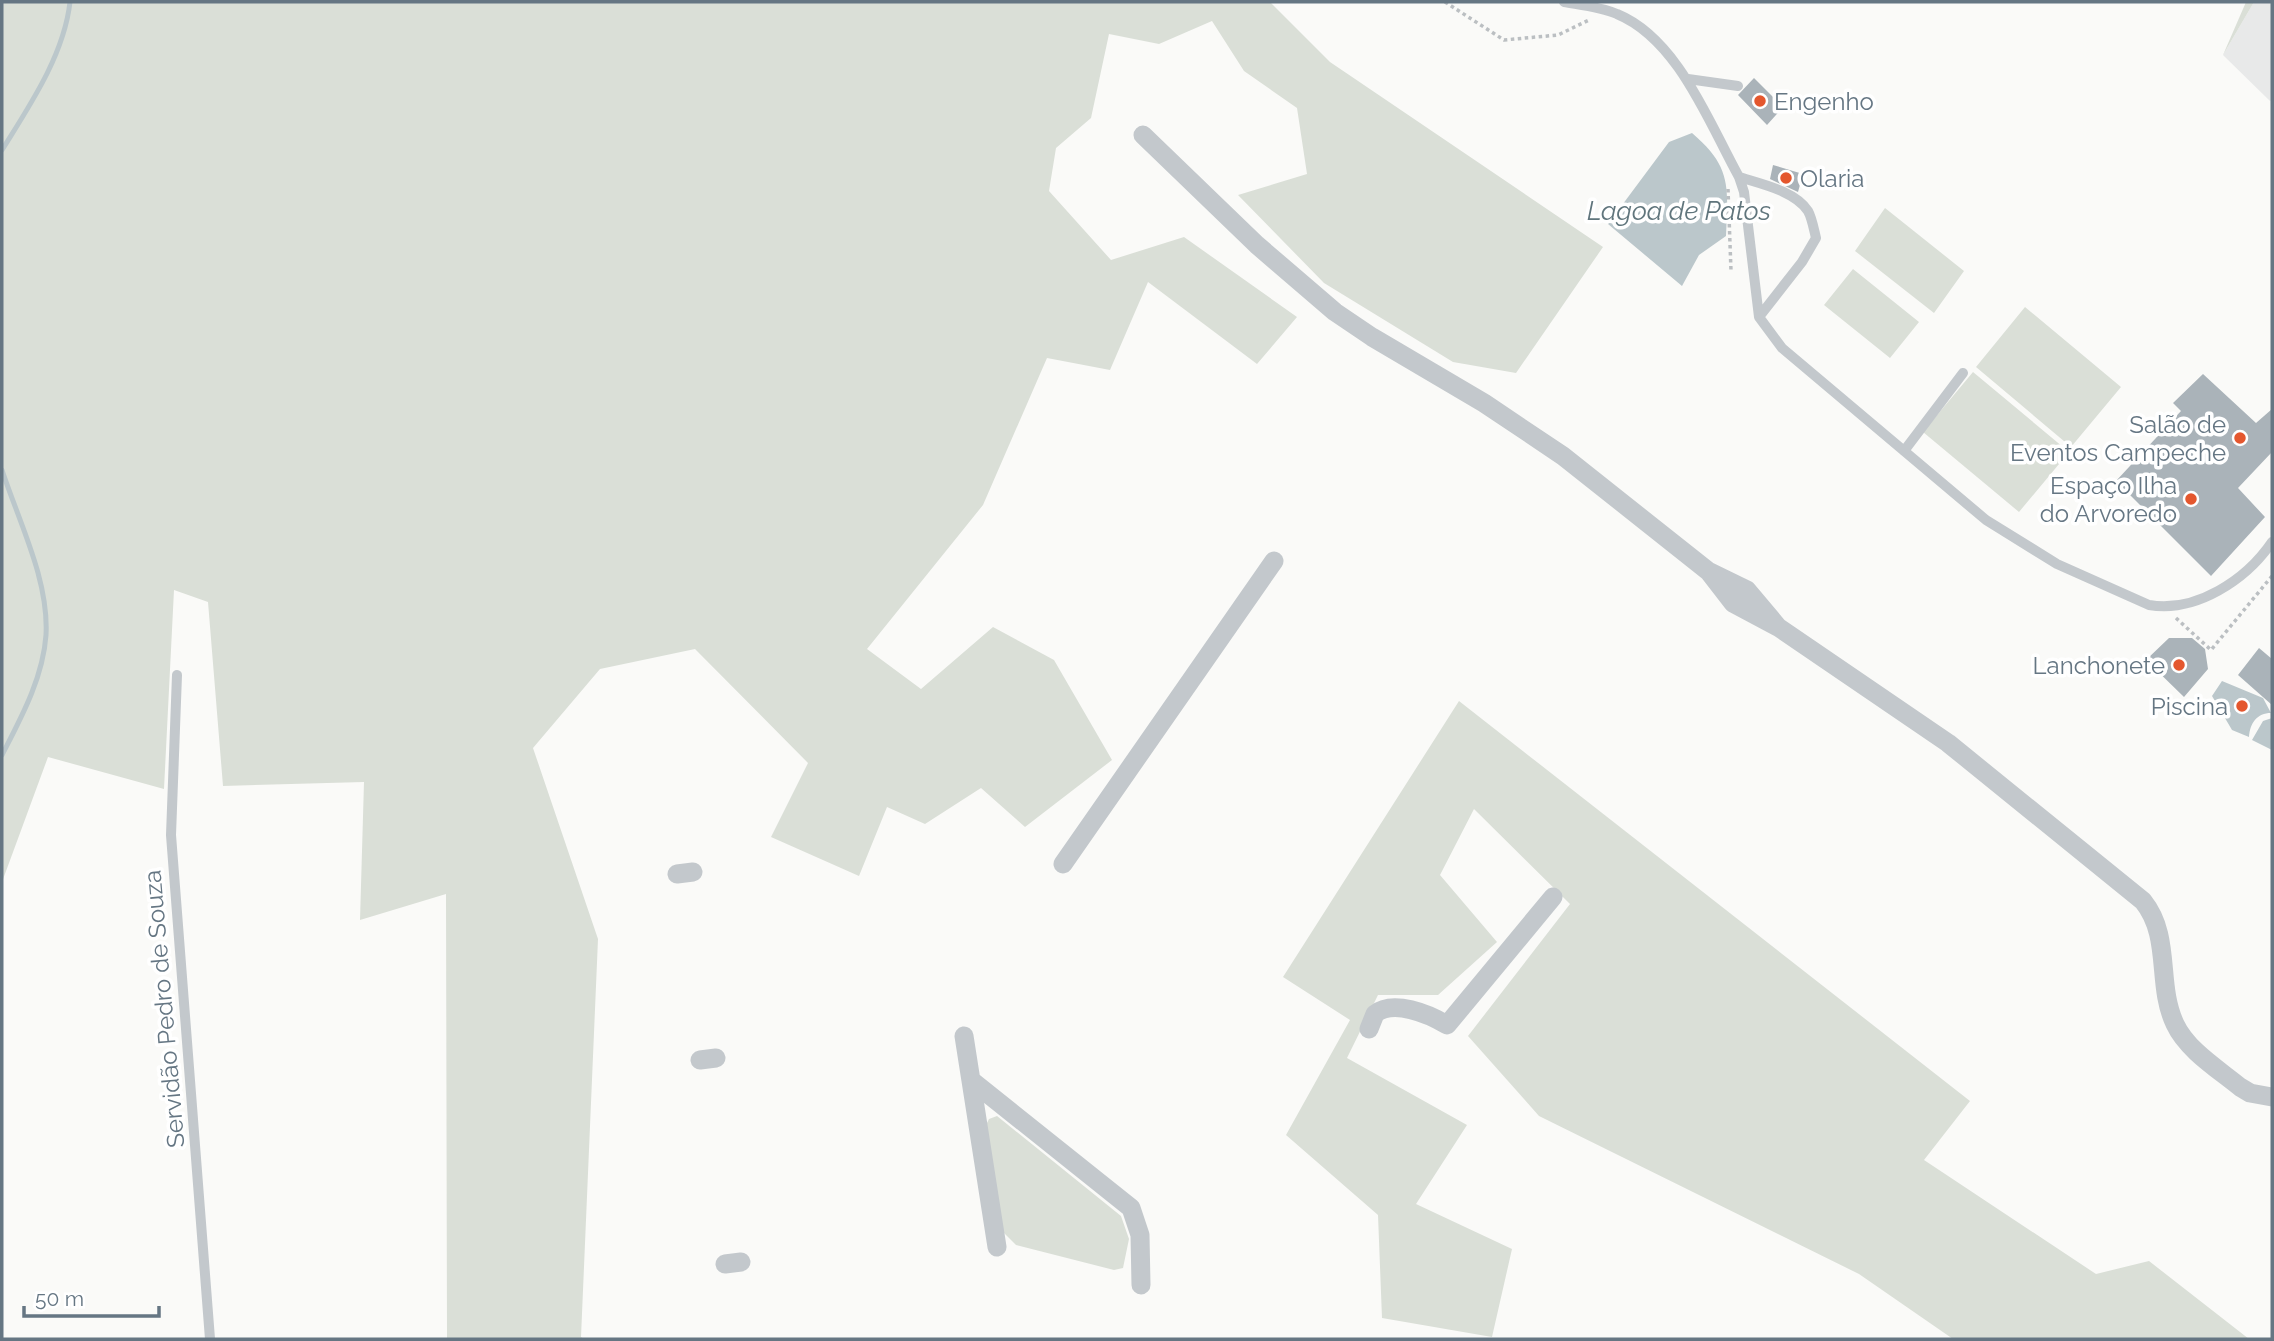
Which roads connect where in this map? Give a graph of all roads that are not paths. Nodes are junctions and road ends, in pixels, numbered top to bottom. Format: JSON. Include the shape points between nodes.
{"nodes":[{"id":1,"x":1564,"y":2,"type":"edge"},
{"id":2,"x":1688,"y":79,"type":"junction"},
{"id":3,"x":1738,"y":86,"type":"dead end"},
{"id":4,"x":1143,"y":135,"type":"dead end"},
{"id":5,"x":1739,"y":177,"type":"junction"},
{"id":6,"x":1759,"y":317,"type":"junction"},
{"id":7,"x":1963,"y":373,"type":"dead end"},
{"id":8,"x":1904,"y":451,"type":"junction"},
{"id":9,"x":2272,"y":542,"type":"edge"},
{"id":10,"x":1274,"y":561,"type":"dead end"},
{"id":11,"x":177,"y":674,"type":"dead end"},
{"id":12,"x":1063,"y":864,"type":"dead end"},
{"id":13,"x":1553,"y":897,"type":"dead end"},
{"id":14,"x":1368,"y":1029,"type":"dead end"},
{"id":15,"x":964,"y":1037,"type":"dead end"},
{"id":16,"x":972,"y":1081,"type":"junction"},
{"id":17,"x":2272,"y":1097,"type":"edge"},
{"id":18,"x":997,"y":1247,"type":"dead end"},
{"id":19,"x":1141,"y":1285,"type":"dead end"},
{"id":20,"x":210,"y":1339,"type":"edge"}],
"edges":[{"from":1,"to":2,"type":"lane","via":[[1618,14],[1658,42]]},
{"from":2,"to":3,"type":"lane"},
{"from":2,"to":5,"type":"lane"},
{"from":4,"to":17,"type":"street","via":[[1257,245],[1335,312],[1523,428],[1708,571],[1733,603],[1778,627],[1948,743],[2143,901],[2161,936],[2168,1004],[2184,1040],[2250,1093]]},
{"from":5,"to":6,"type":"lane"},
{"from":5,"to":6,"type":"lane","via":[[1795,199],[1808,211],[1816,238]]},
{"from":6,"to":8,"type":"lane","via":[[1782,348]]},
{"from":7,"to":8,"type":"lane"},
{"from":8,"to":9,"type":"lane","via":[[1986,520],[2057,564],[2149,605],[2201,600],[2244,572]]},
{"from":10,"to":12,"type":"street"},
{"from":11,"to":20,"type":"lane","name":"Servidão Pedro de Souza","via":[[171,835]]},
{"from":13,"to":14,"type":"street","via":[[1447,1026],[1424,1014],[1390,1007],[1375,1014]]},
{"from":15,"to":16,"type":"street"},
{"from":16,"to":18,"type":"street"},
{"from":16,"to":19,"type":"street","via":[[1131,1208],[1140,1235]]}]}
